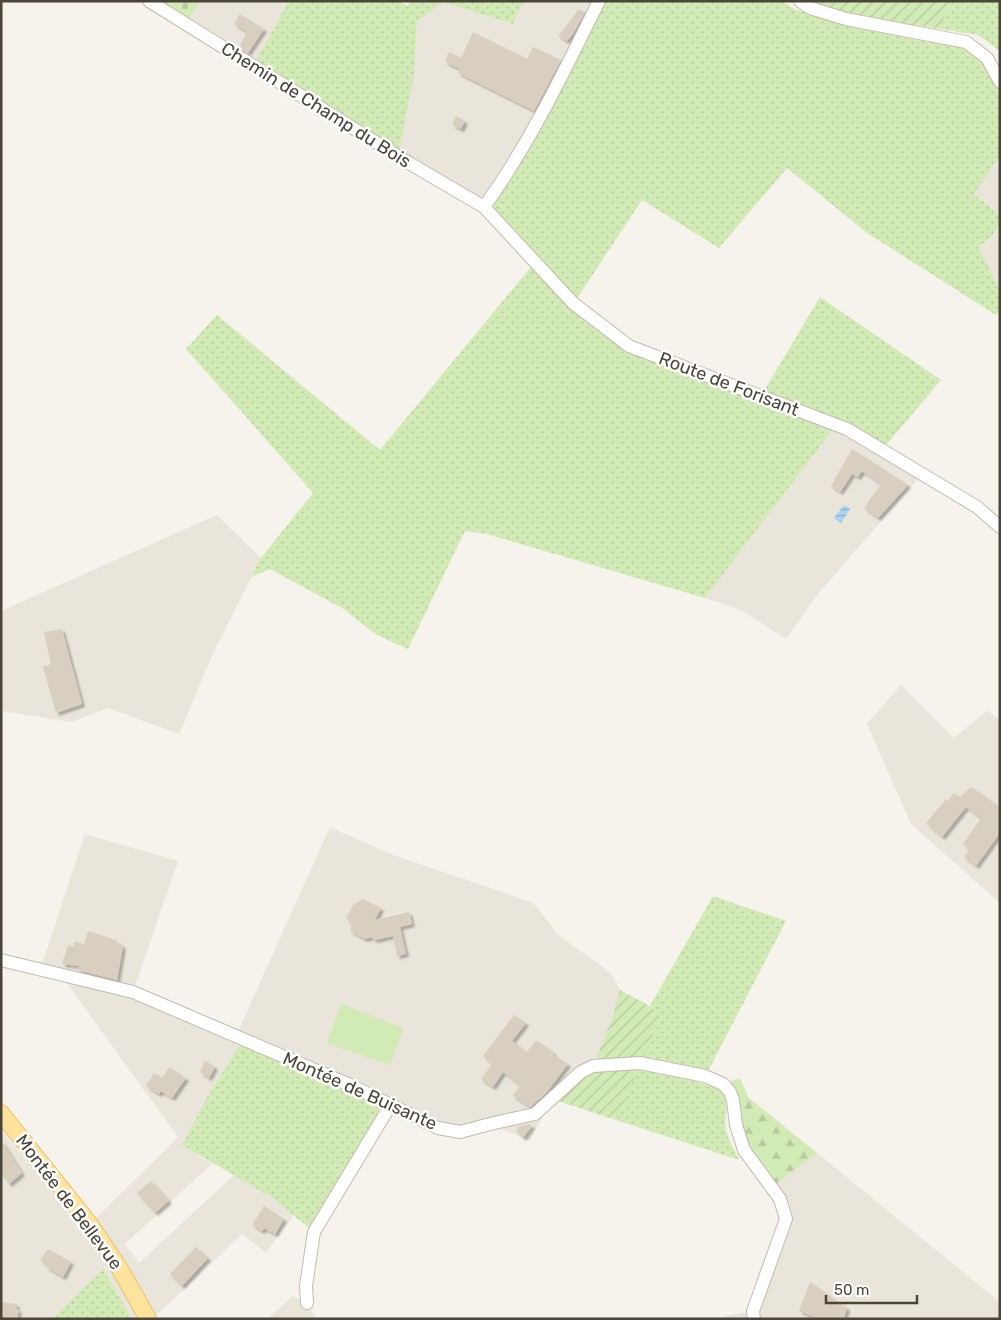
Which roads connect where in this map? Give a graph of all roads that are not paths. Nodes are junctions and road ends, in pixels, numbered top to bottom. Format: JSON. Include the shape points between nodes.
{"nodes":[{"id":1,"x":149,"y":1,"type":"edge"},
{"id":2,"x":599,"y":1,"type":"edge"},
{"id":3,"x":800,"y":1,"type":"edge"},
{"id":4,"x":1000,"y":82,"type":"edge"},
{"id":5,"x":484,"y":207,"type":"junction"},
{"id":6,"x":1000,"y":528,"type":"edge"},
{"id":7,"x":1,"y":960,"type":"edge"},
{"id":8,"x":390,"y":1106,"type":"junction"},
{"id":9,"x":1,"y":1113,"type":"edge"},
{"id":10,"x":307,"y":1303,"type":"dead end"},
{"id":11,"x":148,"y":1319,"type":"edge"},
{"id":12,"x":754,"y":1319,"type":"edge"}],
"edges":[{"from":1,"to":5,"type":"street","name":"Chemin de Champ du Bois"},
{"from":2,"to":5,"type":"street","via":[[551,98]]},
{"from":3,"to":4,"type":"street","via":[[810,8],[846,19],[966,42],[987,58]]},
{"from":5,"to":6,"type":"street","name":"Route de Forisant","via":[[574,303],[629,346],[847,429],[977,507]]},
{"from":7,"to":8,"type":"street","name":"Montée de Buisante","via":[[133,992],[350,1085]]},
{"from":8,"to":10,"type":"street","via":[[314,1232],[306,1286]]},
{"from":8,"to":12,"type":"street","name":"Montée de Buisante","via":[[438,1128],[460,1132],[536,1114],[581,1072],[593,1066],[640,1063],[705,1076],[723,1084],[734,1100],[736,1125],[744,1150],[780,1199],[786,1219],[753,1312]]},
{"from":9,"to":11,"type":"main road","name":"Montée de Bellevue","via":[[89,1222]]}]}
